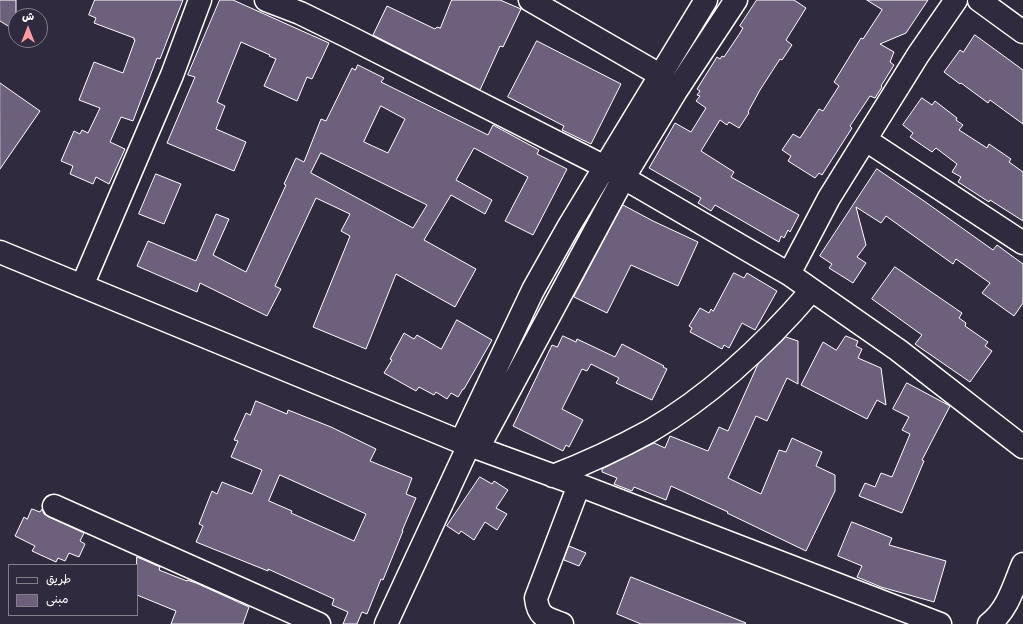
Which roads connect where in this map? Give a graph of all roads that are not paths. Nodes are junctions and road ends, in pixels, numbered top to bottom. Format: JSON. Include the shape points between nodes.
{"nodes":[{"id":1,"x":200,"y":0,"type":"edge"},
{"id":2,"x":266,"y":0,"type":"edge"},
{"id":3,"x":530,"y":0,"type":"edge"},
{"id":4,"x":706,"y":0,"type":"edge"},
{"id":5,"x":736,"y":0,"type":"edge"},
{"id":6,"x":956,"y":0,"type":"edge"},
{"id":7,"x":979,"y":0,"type":"edge"},
{"id":8,"x":1023,"y":32,"type":"edge"},
{"id":9,"x":660,"y":75,"type":"junction"},
{"id":10,"x":866,"y":140,"type":"junction"},
{"id":11,"x":605,"y":167,"type":"junction"},
{"id":12,"x":624,"y":177,"type":"junction"},
{"id":13,"x":1023,"y":243,"type":"edge"},
{"id":14,"x":0,"y":252,"type":"edge"},
{"id":15,"x":790,"y":274,"type":"junction"},
{"id":16,"x":82,"y":286,"type":"junction"},
{"id":17,"x":812,"y":290,"type":"junction"},
{"id":18,"x":469,"y":445,"type":"junction"},
{"id":19,"x":1023,"y":447,"type":"edge"},
{"id":20,"x":553,"y":476,"type":"junction"},
{"id":21,"x":579,"y":485,"type":"junction"},
{"id":22,"x":54,"y":506,"type":"dead end"},
{"id":23,"x":1023,"y":564,"type":"edge"},
{"id":24,"x":319,"y":624,"type":"edge"},
{"id":25,"x":386,"y":624,"type":"edge"},
{"id":26,"x":562,"y":624,"type":"edge"},
{"id":27,"x":940,"y":624,"type":"edge"},
{"id":28,"x":989,"y":624,"type":"edge"}],
"edges":[{"from":1,"to":16,"type":"street","via":[[172,76]]},
{"from":2,"to":11,"type":"street","via":[[349,37]]},
{"from":3,"to":9,"type":"street"},
{"from":4,"to":9,"type":"street"},
{"from":5,"to":12,"type":"street","via":[[676,91]]},
{"from":6,"to":10,"type":"street","via":[[918,55]]},
{"from":7,"to":8,"type":"street"},
{"from":9,"to":11,"type":"street"},
{"from":10,"to":13,"type":"street"},
{"from":10,"to":15,"type":"street","via":[[829,198]]},
{"from":11,"to":12,"type":"street"},
{"from":11,"to":18,"type":"street","via":[[568,226],[533,290]]},
{"from":12,"to":15,"type":"street"},
{"from":12,"to":18,"type":"street"},
{"from":14,"to":16,"type":"street"},
{"from":15,"to":17,"type":"street"},
{"from":16,"to":18,"type":"street"},
{"from":17,"to":19,"type":"street","via":[[898,350]]},
{"from":17,"to":20,"type":"street","via":[[764,343],[704,394],[626,444]]},
{"from":18,"to":20,"type":"street"},
{"from":18,"to":25,"type":"street"},
{"from":20,"to":21,"type":"street"},
{"from":21,"to":26,"type":"street","via":[[536,598],[537,608],[543,616]]},
{"from":21,"to":27,"type":"street"},
{"from":22,"to":24,"type":"street"},
{"from":23,"to":28,"type":"street","via":[[1002,611]]}]}
